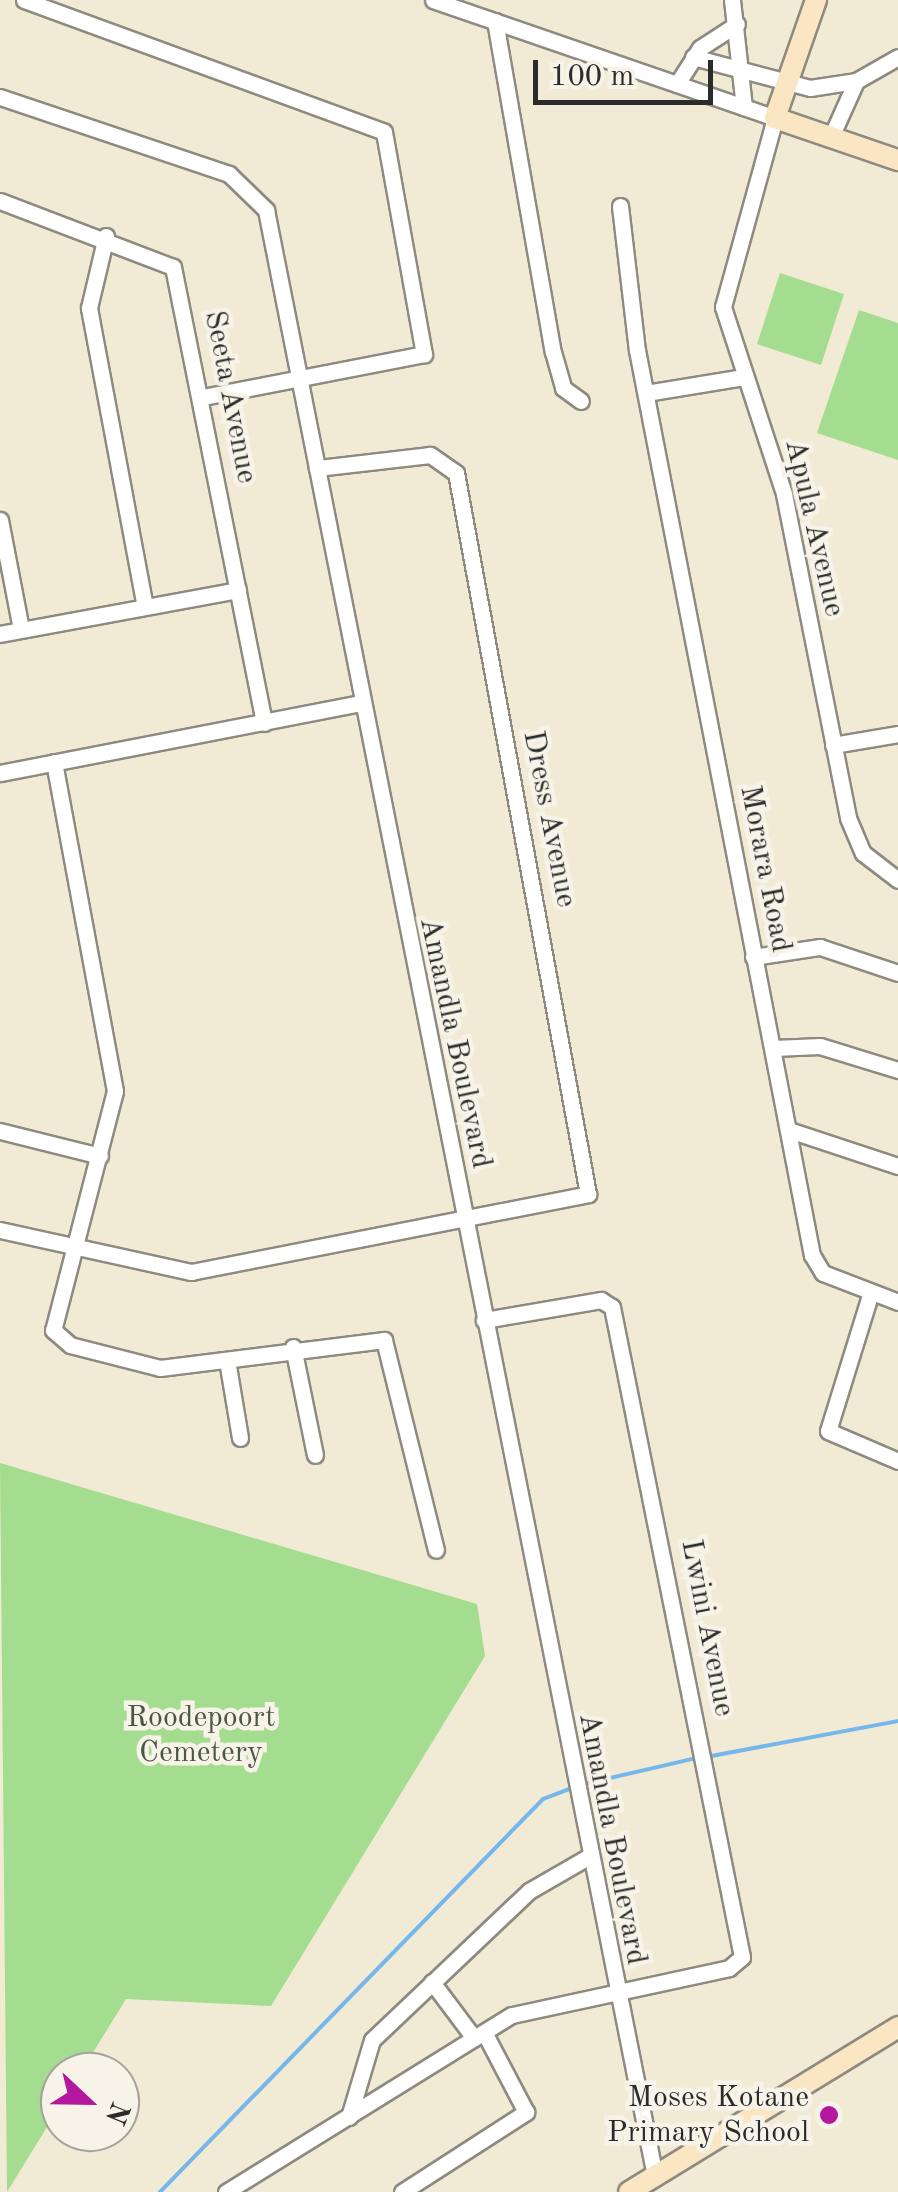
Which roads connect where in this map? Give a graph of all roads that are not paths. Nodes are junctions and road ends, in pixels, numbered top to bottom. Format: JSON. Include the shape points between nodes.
{"nodes":[{"id":1,"x":24,"y":0,"type":"edge"},
{"id":2,"x":433,"y":0,"type":"edge"},
{"id":3,"x":732,"y":0,"type":"edge"},
{"id":4,"x":816,"y":0,"type":"edge"},
{"id":5,"x":495,"y":22,"type":"junction"},
{"id":6,"x":737,"y":24,"type":"junction"},
{"id":7,"x":694,"y":57,"type":"junction"},
{"id":8,"x":898,"y":57,"type":"edge"},
{"id":9,"x":746,"y":74,"type":"junction"},
{"id":10,"x":856,"y":81,"type":"junction"},
{"id":11,"x":677,"y":84,"type":"junction"},
{"id":12,"x":786,"y":86,"type":"junction"},
{"id":13,"x":0,"y":98,"type":"edge"},
{"id":14,"x":744,"y":107,"type":"junction"},
{"id":15,"x":775,"y":118,"type":"junction"},
{"id":16,"x":831,"y":137,"type":"junction"},
{"id":17,"x":898,"y":160,"type":"edge"},
{"id":18,"x":0,"y":201,"type":"edge"},
{"id":19,"x":620,"y":206,"type":"dead end"},
{"id":20,"x":106,"y":236,"type":"junction"},
{"id":21,"x":744,"y":377,"type":"junction"},
{"id":22,"x":300,"y":384,"type":"junction"},
{"id":23,"x":646,"y":393,"type":"junction"},
{"id":24,"x":203,"y":397,"type":"junction"},
{"id":25,"x":581,"y":401,"type":"dead end"},
{"id":26,"x":317,"y":468,"type":"junction"},
{"id":27,"x":0,"y":520,"type":"edge"},
{"id":28,"x":238,"y":590,"type":"junction"},
{"id":29,"x":145,"y":606,"type":"junction"},
{"id":30,"x":21,"y":630,"type":"junction"},
{"id":31,"x":0,"y":634,"type":"edge"},
{"id":32,"x":360,"y":703,"type":"junction"},
{"id":33,"x":264,"y":723,"type":"junction"},
{"id":34,"x":898,"y":734,"type":"edge"},
{"id":35,"x":833,"y":745,"type":"junction"},
{"id":36,"x":54,"y":762,"type":"junction"},
{"id":37,"x":0,"y":772,"type":"edge"},
{"id":38,"x":898,"y":880,"type":"edge"},
{"id":39,"x":753,"y":957,"type":"junction"},
{"id":40,"x":898,"y":974,"type":"edge"},
{"id":41,"x":774,"y":1048,"type":"junction"},
{"id":42,"x":898,"y":1070,"type":"edge"},
{"id":43,"x":0,"y":1130,"type":"edge"},
{"id":44,"x":789,"y":1130,"type":"junction"},
{"id":45,"x":100,"y":1156,"type":"junction"},
{"id":46,"x":898,"y":1166,"type":"edge"},
{"id":47,"x":465,"y":1221,"type":"junction"},
{"id":48,"x":0,"y":1230,"type":"edge"},
{"id":49,"x":72,"y":1250,"type":"junction"},
{"id":50,"x":870,"y":1292,"type":"junction"},
{"id":51,"x":898,"y":1302,"type":"edge"},
{"id":52,"x":484,"y":1320,"type":"junction"},
{"id":53,"x":292,"y":1347,"type":"junction"},
{"id":54,"x":227,"y":1360,"type":"junction"},
{"id":55,"x":240,"y":1438,"type":"dead end"},
{"id":56,"x":315,"y":1455,"type":"dead end"},
{"id":57,"x":898,"y":1461,"type":"edge"},
{"id":58,"x":436,"y":1550,"type":"dead end"},
{"id":59,"x":588,"y":1857,"type":"junction"},
{"id":60,"x":432,"y":1982,"type":"junction"},
{"id":61,"x":613,"y":1990,"type":"junction"},
{"id":62,"x":898,"y":2027,"type":"edge"},
{"id":63,"x":479,"y":2035,"type":"junction"},
{"id":64,"x":349,"y":2117,"type":"junction"},
{"id":65,"x":655,"y":2176,"type":"junction"},
{"id":66,"x":226,"y":2192,"type":"edge"},
{"id":67,"x":402,"y":2192,"type":"edge"},
{"id":68,"x":629,"y":2192,"type":"edge"}],
"edges":[{"from":1,"to":22,"type":"street","via":[[384,132],[426,348],[412,362]]},
{"from":2,"to":5,"type":"street"},
{"from":3,"to":6,"type":"street"},
{"from":4,"to":12,"type":"street"},
{"from":5,"to":11,"type":"street"},
{"from":5,"to":25,"type":"street","via":[[553,352],[563,388]]},
{"from":6,"to":7,"type":"street"},
{"from":6,"to":9,"type":"street"},
{"from":7,"to":9,"type":"street"},
{"from":7,"to":11,"type":"street"},
{"from":8,"to":10,"type":"street"},
{"from":9,"to":12,"type":"street"},
{"from":9,"to":14,"type":"street"},
{"from":10,"to":12,"type":"street"},
{"from":10,"to":16,"type":"street"},
{"from":11,"to":14,"type":"street"},
{"from":12,"to":15,"type":"street"},
{"from":13,"to":22,"type":"street","name":"Amandla Boulevard","via":[[248,185],[269,221]]},
{"from":14,"to":15,"type":"street"},
{"from":15,"to":16,"type":"street"},
{"from":15,"to":21,"type":"street","name":"Apula Avenue","via":[[723,290]]},
{"from":16,"to":17,"type":"street"},
{"from":18,"to":20,"type":"street","name":"Seeta Avenue"},
{"from":19,"to":23,"type":"street","name":"Morara Road","via":[[616,226]]},
{"from":20,"to":24,"type":"street","name":"Seeta Avenue","via":[[173,267]]},
{"from":20,"to":29,"type":"street","via":[[90,308]]},
{"from":21,"to":23,"type":"street"},
{"from":21,"to":35,"type":"street","name":"Apula Avenue","via":[[784,494]]},
{"from":22,"to":24,"type":"street"},
{"from":22,"to":26,"type":"street","name":"Amandla Boulevard"},
{"from":23,"to":39,"type":"street","name":"Morara Road"},
{"from":24,"to":28,"type":"street","name":"Seeta Avenue"},
{"from":26,"to":32,"type":"street","name":"Amandla Boulevard"},
{"from":26,"to":47,"type":"street","name":"Dress Avenue","via":[[430,455],[456,473],[590,1184],[583,1200]]},
{"from":27,"to":30,"type":"street"},
{"from":28,"to":29,"type":"street"},
{"from":28,"to":33,"type":"street","name":"Seeta Avenue"},
{"from":29,"to":30,"type":"street"},
{"from":30,"to":31,"type":"street"},
{"from":32,"to":33,"type":"street"},
{"from":32,"to":47,"type":"street","name":"Amandla Boulevard"},
{"from":33,"to":36,"type":"street"},
{"from":34,"to":35,"type":"street"},
{"from":35,"to":38,"type":"street","name":"Apula Avenue","via":[[858,847]]},
{"from":36,"to":37,"type":"street"},
{"from":36,"to":45,"type":"street","via":[[115,1091]]},
{"from":39,"to":40,"type":"street","via":[[814,946]]},
{"from":39,"to":41,"type":"street","name":"Morara Road"},
{"from":41,"to":42,"type":"street","via":[[820,1046]]},
{"from":41,"to":44,"type":"street","name":"Morara Road"},
{"from":43,"to":45,"type":"street"},
{"from":44,"to":46,"type":"street"},
{"from":44,"to":50,"type":"street","name":"Morara Road","via":[[815,1263]]},
{"from":45,"to":49,"type":"street"},
{"from":47,"to":49,"type":"street","via":[[191,1272]]},
{"from":47,"to":52,"type":"street","name":"Amandla Boulevard"},
{"from":48,"to":49,"type":"street"},
{"from":49,"to":54,"type":"street","via":[[52,1319],[62,1340],[124,1363]]},
{"from":50,"to":51,"type":"street","name":"Morara Road"},
{"from":50,"to":57,"type":"street","via":[[828,1431]]},
{"from":52,"to":59,"type":"street","name":"Amandla Boulevard"},
{"from":52,"to":61,"type":"street","name":"Lwini Avenue","via":[[601,1300],[612,1307],[703,1746],[742,1956],[729,1968]]},
{"from":53,"to":54,"type":"street"},
{"from":53,"to":56,"type":"street"},
{"from":53,"to":58,"type":"street","via":[[384,1340]]},
{"from":54,"to":55,"type":"street"},
{"from":59,"to":60,"type":"street","via":[[529,1891]]},
{"from":59,"to":61,"type":"street","name":"Amandla Boulevard"},
{"from":60,"to":63,"type":"street"},
{"from":60,"to":64,"type":"street","via":[[366,2047]]},
{"from":61,"to":63,"type":"street","via":[[518,2012]]},
{"from":61,"to":65,"type":"street","name":"Amandla Boulevard"},
{"from":62,"to":65,"type":"street"},
{"from":63,"to":64,"type":"street"},
{"from":63,"to":67,"type":"street","via":[[526,2112]]},
{"from":64,"to":66,"type":"street"},
{"from":65,"to":68,"type":"street"}]}
